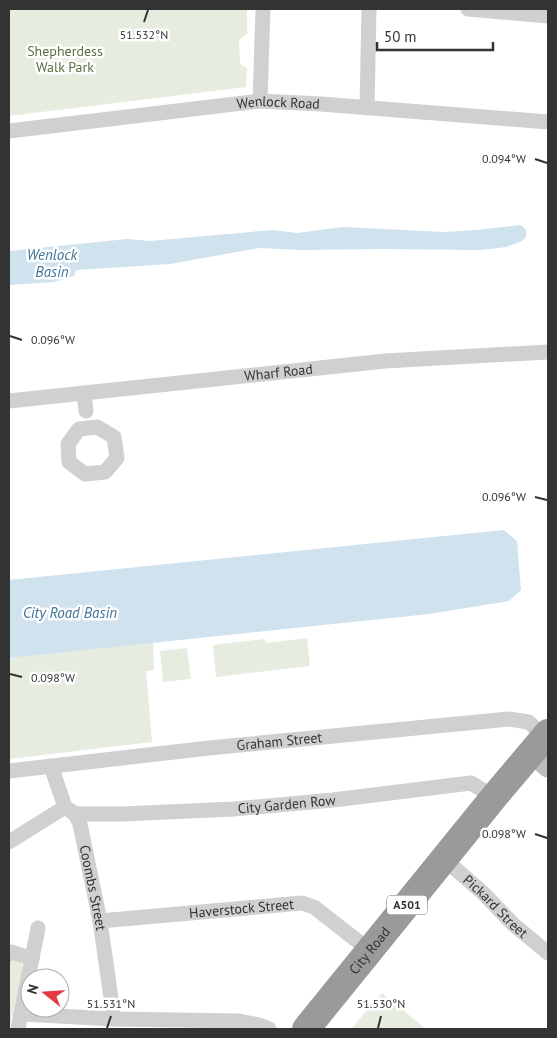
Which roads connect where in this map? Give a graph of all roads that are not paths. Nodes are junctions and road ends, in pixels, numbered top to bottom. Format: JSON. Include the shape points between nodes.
{"nodes":[{"id":1,"x":263,"y":9,"type":"edge"},
{"id":2,"x":370,"y":9,"type":"edge"},
{"id":3,"x":468,"y":9,"type":"edge"},
{"id":4,"x":548,"y":16,"type":"edge"},
{"id":5,"x":260,"y":101,"type":"junction"},
{"id":6,"x":367,"y":108,"type":"junction"},
{"id":7,"x":548,"y":122,"type":"edge"},
{"id":8,"x":9,"y":130,"type":"edge"},
{"id":9,"x":548,"y":352,"type":"edge"},
{"id":10,"x":84,"y":393,"type":"junction"},
{"id":11,"x":9,"y":401,"type":"edge"},
{"id":12,"x":86,"y":418,"type":"dead end"},
{"id":13,"x":544,"y":747,"type":"edge"},
{"id":14,"x":51,"y":766,"type":"junction"},
{"id":15,"x":9,"y":771,"type":"edge"},
{"id":16,"x":494,"y":797,"type":"junction"},
{"id":17,"x":70,"y":810,"type":"junction"},
{"id":18,"x":9,"y":842,"type":"edge"},
{"id":19,"x":444,"y":859,"type":"junction"},
{"id":20,"x":100,"y":921,"type":"junction"},
{"id":21,"x":38,"y":928,"type":"dead end"},
{"id":22,"x":369,"y":950,"type":"junction"},
{"id":23,"x":548,"y":953,"type":"edge"},
{"id":24,"x":9,"y":954,"type":"edge"},
{"id":25,"x":32,"y":959,"type":"junction"},
{"id":26,"x":114,"y":1018,"type":"junction"},
{"id":27,"x":19,"y":1022,"type":"edge"},
{"id":28,"x":269,"y":1029,"type":"edge"},
{"id":29,"x":306,"y":1029,"type":"edge"}],
"edges":[{"from":1,"to":5,"type":"street"},
{"from":2,"to":6,"type":"street"},
{"from":3,"to":4,"type":"street"},
{"from":5,"to":6,"type":"street","name":"Wenlock Road"},
{"from":5,"to":8,"type":"street","name":"Wenlock Road"},
{"from":6,"to":7,"type":"street","name":"Wenlock Road"},
{"from":9,"to":10,"type":"street","name":"Wharf Road","via":[[385,362]]},
{"from":10,"to":11,"type":"street","name":"Wharf Road"},
{"from":10,"to":12,"type":"street"},
{"from":13,"to":14,"type":"street","name":"Graham Street","via":[[528,722],[510,719]]},
{"from":13,"to":16,"type":"highway","name":"City Road","number":"A501"},
{"from":14,"to":15,"type":"street","name":"Graham Street"},
{"from":14,"to":17,"type":"street","name":"Coombs Street"},
{"from":16,"to":17,"type":"street","name":"City Garden Row","via":[[471,783],[234,808],[122,814]]},
{"from":16,"to":19,"type":"highway","name":"City Road","number":"A501"},
{"from":17,"to":18,"type":"street"},
{"from":17,"to":20,"type":"street","name":"Coombs Street","via":[[80,824]]},
{"from":19,"to":22,"type":"highway","name":"City Road","number":"A501"},
{"from":19,"to":23,"type":"street","name":"Pickard Street"},
{"from":20,"to":22,"type":"street","name":"Haverstock Street","via":[[302,903],[314,907]]},
{"from":20,"to":26,"type":"street","name":"Coombs Street"},
{"from":21,"to":25,"type":"street"},
{"from":22,"to":29,"type":"highway","name":"City Road","number":"A501"},
{"from":24,"to":25,"type":"street","via":[[12,952]]},
{"from":25,"to":27,"type":"street"},
{"from":26,"to":27,"type":"street"},
{"from":26,"to":28,"type":"street","via":[[239,1021]]}]}
